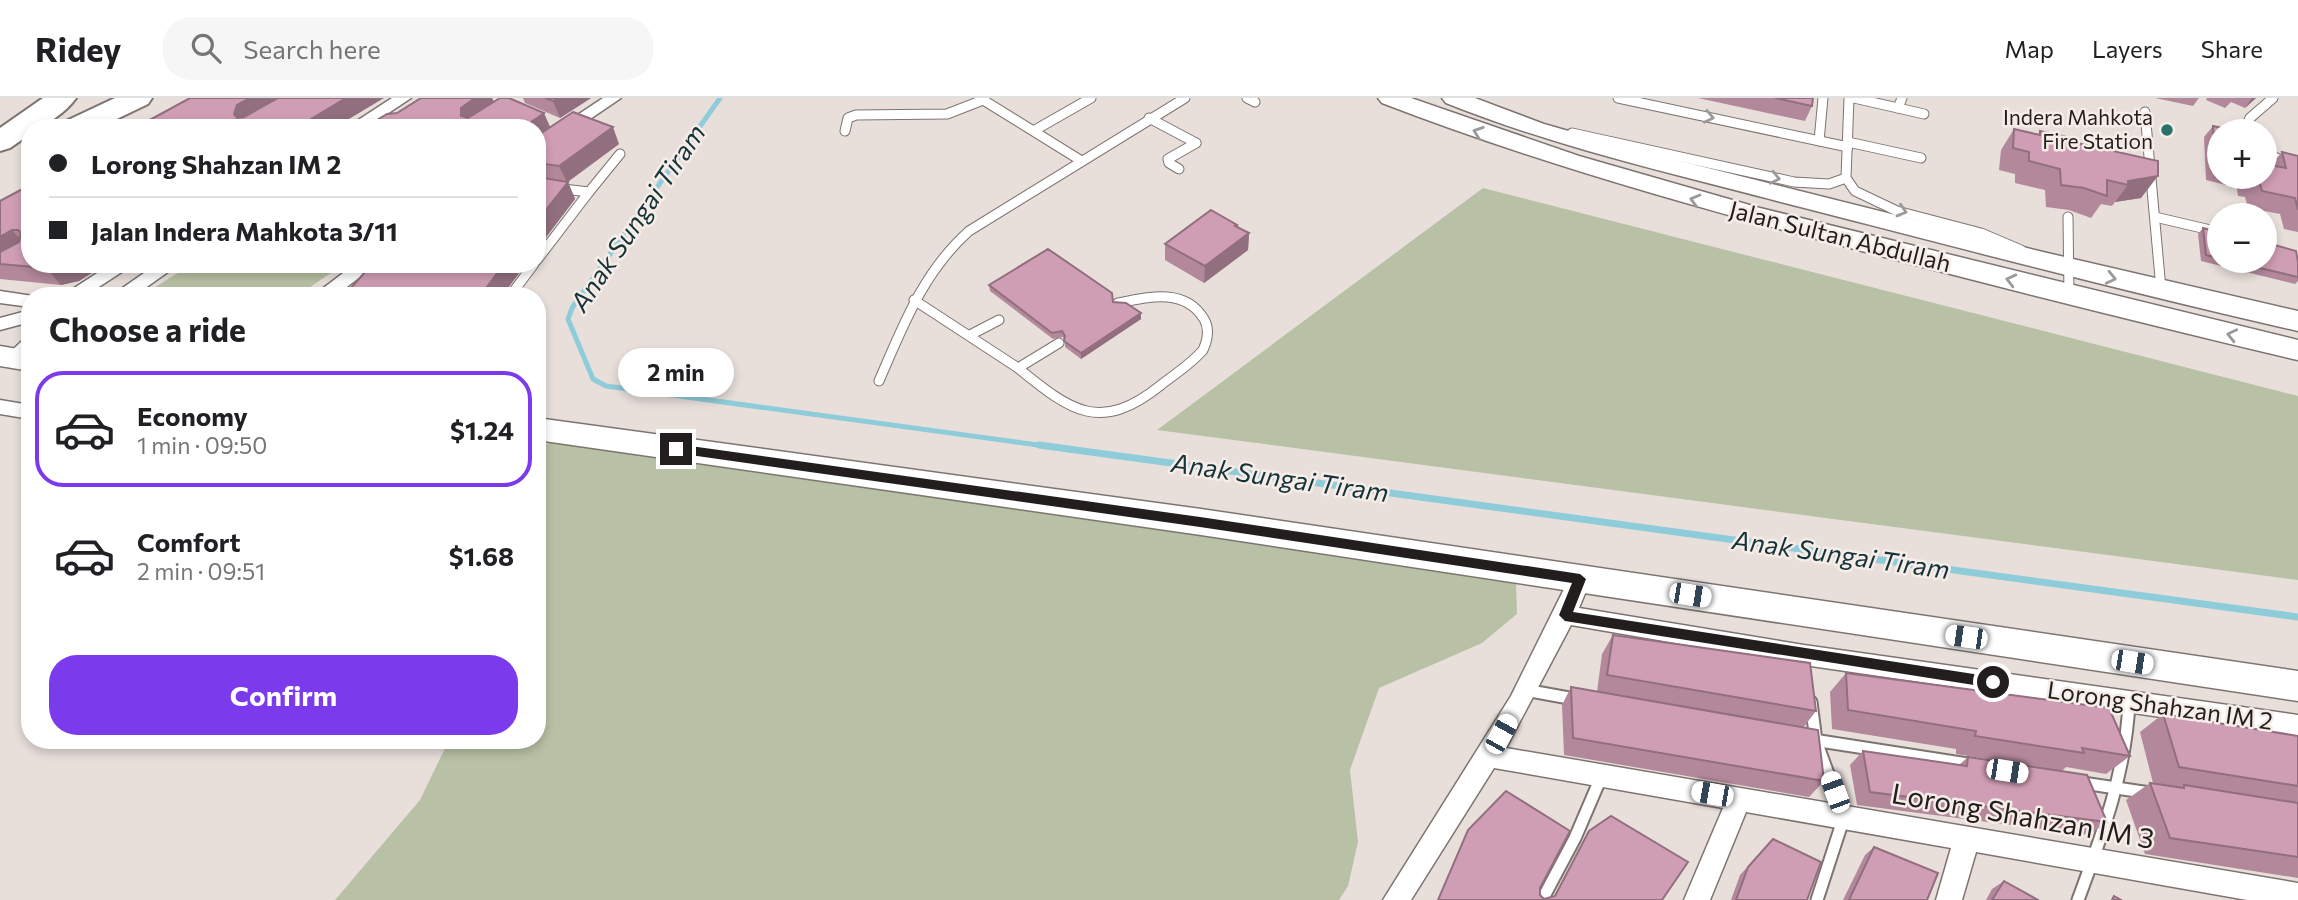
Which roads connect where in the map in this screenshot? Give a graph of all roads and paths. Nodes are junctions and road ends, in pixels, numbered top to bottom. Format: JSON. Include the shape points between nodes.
{"nodes":[{"id":1,"x":62,"y":98,"type":"edge"},
{"id":2,"x":86,"y":98,"type":"edge"},
{"id":3,"x":121,"y":98,"type":"edge"},
{"id":4,"x":138,"y":98,"type":"edge"},
{"id":5,"x":403,"y":98,"type":"edge"},
{"id":6,"x":613,"y":98,"type":"edge"},
{"id":7,"x":1091,"y":98,"type":"edge"},
{"id":8,"x":1185,"y":98,"type":"edge"},
{"id":9,"x":1390,"y":98,"type":"edge"},
{"id":10,"x":1454,"y":98,"type":"edge"},
{"id":11,"x":1618,"y":98,"type":"edge"},
{"id":12,"x":1823,"y":98,"type":"edge"},
{"id":13,"x":1852,"y":98,"type":"edge"},
{"id":14,"x":1902,"y":98,"type":"edge"},
{"id":15,"x":2273,"y":98,"type":"edge"},
{"id":16,"x":981,"y":99,"type":"edge"},
{"id":17,"x":1898,"y":108,"type":"junction"},
{"id":18,"x":2146,"y":112,"type":"dead end"},
{"id":19,"x":1924,"y":114,"type":"dead end"},
{"id":20,"x":1149,"y":118,"type":"junction"},
{"id":21,"x":34,"y":119,"type":"edge"},
{"id":22,"x":48,"y":119,"type":"edge"},
{"id":23,"x":84,"y":119,"type":"edge"},
{"id":24,"x":93,"y":119,"type":"edge"},
{"id":25,"x":369,"y":119,"type":"edge"},
{"id":26,"x":2250,"y":119,"type":"edge"},
{"id":27,"x":21,"y":128,"type":"edge"},
{"id":28,"x":1035,"y":130,"type":"junction"},
{"id":29,"x":845,"y":131,"type":"dead end"},
{"id":30,"x":1541,"y":131,"type":"junction"},
{"id":31,"x":21,"y":133,"type":"edge"},
{"id":32,"x":1819,"y":141,"type":"junction"},
{"id":33,"x":546,"y":142,"type":"edge"},
{"id":34,"x":0,"y":144,"type":"edge"},
{"id":35,"x":1848,"y":145,"type":"junction"},
{"id":36,"x":620,"y":153,"type":"dead end"},
{"id":37,"x":21,"y":154,"type":"edge"},
{"id":38,"x":1920,"y":158,"type":"dead end"},
{"id":39,"x":2277,"y":158,"type":"edge"},
{"id":40,"x":1080,"y":160,"type":"junction"},
{"id":41,"x":0,"y":166,"type":"edge"},
{"id":42,"x":2298,"y":168,"type":"edge"},
{"id":43,"x":1179,"y":169,"type":"dead end"},
{"id":44,"x":1846,"y":178,"type":"junction"},
{"id":45,"x":546,"y":187,"type":"edge"},
{"id":46,"x":589,"y":192,"type":"junction"},
{"id":47,"x":2068,"y":217,"type":"dead end"},
{"id":48,"x":2155,"y":217,"type":"junction"},
{"id":49,"x":2207,"y":229,"type":"edge"},
{"id":50,"x":546,"y":249,"type":"edge"},
{"id":51,"x":2031,"y":259,"type":"junction"},
{"id":52,"x":2068,"y":267,"type":"junction"},
{"id":53,"x":110,"y":273,"type":"edge"},
{"id":54,"x":156,"y":273,"type":"edge"},
{"id":55,"x":355,"y":273,"type":"edge"},
{"id":56,"x":528,"y":273,"type":"edge"},
{"id":57,"x":86,"y":287,"type":"edge"},
{"id":58,"x":134,"y":287,"type":"edge"},
{"id":59,"x":336,"y":287,"type":"edge"},
{"id":60,"x":517,"y":287,"type":"edge"},
{"id":61,"x":2161,"y":289,"type":"junction"},
{"id":62,"x":2069,"y":295,"type":"junction"},
{"id":63,"x":0,"y":297,"type":"edge"},
{"id":64,"x":21,"y":300,"type":"edge"},
{"id":65,"x":914,"y":300,"type":"junction"},
{"id":66,"x":1118,"y":303,"type":"edge"},
{"id":67,"x":21,"y":318,"type":"edge"},
{"id":68,"x":999,"y":320,"type":"dead end"},
{"id":69,"x":2298,"y":321,"type":"edge"},
{"id":70,"x":0,"y":324,"type":"edge"},
{"id":71,"x":970,"y":335,"type":"junction"},
{"id":72,"x":1059,"y":343,"type":"dead end"},
{"id":73,"x":2298,"y":350,"type":"edge"},
{"id":74,"x":1018,"y":368,"type":"junction"},
{"id":75,"x":879,"y":381,"type":"dead end"},
{"id":76,"x":0,"y":407,"type":"edge"},
{"id":77,"x":21,"y":410,"type":"edge"},
{"id":78,"x":546,"y":430,"type":"edge"},
{"id":79,"x":1580,"y":579,"type":"junction"},
{"id":80,"x":1565,"y":615,"type":"junction"},
{"id":81,"x":2298,"y":686,"type":"edge"},
{"id":82,"x":1524,"y":690,"type":"junction"},
{"id":83,"x":1809,"y":692,"type":"edge"},
{"id":84,"x":1588,"y":702,"type":"edge"},
{"id":85,"x":2129,"y":702,"type":"junction"},
{"id":86,"x":2298,"y":726,"type":"edge"},
{"id":87,"x":1788,"y":736,"type":"edge"},
{"id":88,"x":1816,"y":741,"type":"junction"},
{"id":89,"x":1489,"y":756,"type":"junction"},
{"id":90,"x":1994,"y":769,"type":"edge"},
{"id":91,"x":1602,"y":775,"type":"junction"},
{"id":92,"x":2062,"y":779,"type":"edge"},
{"id":93,"x":2116,"y":788,"type":"junction"},
{"id":94,"x":2168,"y":796,"type":"edge"},
{"id":95,"x":1739,"y":799,"type":"junction"},
{"id":96,"x":1844,"y":817,"type":"junction"},
{"id":97,"x":1967,"y":839,"type":"junction"},
{"id":98,"x":2092,"y":860,"type":"junction"},
{"id":99,"x":2204,"y":890,"type":"edge"},
{"id":100,"x":2298,"y":896,"type":"edge"},
{"id":101,"x":1396,"y":900,"type":"edge"},
{"id":102,"x":1542,"y":900,"type":"edge"},
{"id":103,"x":1697,"y":900,"type":"edge"},
{"id":104,"x":1817,"y":900,"type":"edge"},
{"id":105,"x":1949,"y":900,"type":"edge"},
{"id":106,"x":2078,"y":900,"type":"edge"}],
"edges":[{"from":1,"to":21,"type":"highway"},
{"from":2,"to":22,"type":"highway"},
{"from":3,"to":23,"type":"highway"},
{"from":4,"to":24,"type":"highway"},
{"from":5,"to":25,"type":"street"},
{"from":6,"to":33,"type":"street","via":[[563,126]]},
{"from":7,"to":28,"type":"lane"},
{"from":8,"to":20,"type":"lane"},
{"from":62,"to":9,"type":"main road","name":"Jalan Sultan Abdullah","one_way":true,"via":[[1665,191],[1500,140]]},
{"from":10,"to":30,"type":"main road","name":"Jalan Sultan Abdullah"},
{"from":11,"to":32,"type":"lane","one_way":true},
{"from":12,"to":32,"type":"lane"},
{"from":13,"to":17,"type":"lane"},
{"from":13,"to":35,"type":"lane"},
{"from":14,"to":17,"type":"lane"},
{"from":15,"to":26,"type":"lane"},
{"from":16,"to":28,"type":"lane"},
{"from":16,"to":29,"type":"lane","via":[[947,114],[856,115],[848,118]]},
{"from":17,"to":19,"type":"lane"},
{"from":18,"to":48,"type":"lane"},
{"from":20,"to":40,"type":"lane"},
{"from":20,"to":43,"type":"lane","via":[[1196,143],[1168,159]]},
{"from":27,"to":34,"type":"highway"},
{"from":28,"to":40,"type":"lane"},
{"from":30,"to":44,"type":"lane","one_way":true,"via":[[1595,137],[1794,183],[1829,184]]},
{"from":30,"to":51,"type":"main road","name":"Jalan Sultan Abdullah"},
{"from":31,"to":34,"type":"highway"},
{"from":32,"to":35,"type":"lane"},
{"from":35,"to":38,"type":"lane"},
{"from":35,"to":44,"type":"lane"},
{"from":36,"to":46,"type":"lane"},
{"from":37,"to":41,"type":"highway"},
{"from":39,"to":42,"type":"lane"},
{"from":40,"to":65,"type":"lane","via":[[952,244]]},
{"from":44,"to":51,"type":"lane","one_way":true,"via":[[1848,186],[1863,198],[2015,246]]},
{"from":45,"to":46,"type":"lane"},
{"from":46,"to":50,"type":"lane"},
{"from":47,"to":52,"type":"lane"},
{"from":48,"to":49,"type":"lane"},
{"from":48,"to":61,"type":"lane"},
{"from":51,"to":52,"type":"main road","name":"Jalan Sultan Abdullah"},
{"from":52,"to":61,"type":"main road","name":"Jalan Sultan Abdullah","one_way":true},
{"from":52,"to":62,"type":"lane"},
{"from":53,"to":57,"type":"street"},
{"from":54,"to":58,"type":"street"},
{"from":55,"to":59,"type":"street"},
{"from":56,"to":60,"type":"lane"},
{"from":61,"to":69,"type":"main road","name":"Jalan Sultan Abdullah"},
{"from":73,"to":62,"type":"main road","name":"Jalan Sultan Abdullah","one_way":true},
{"from":63,"to":64,"type":"street"},
{"from":65,"to":71,"type":"lane"},
{"from":65,"to":75,"type":"lane"},
{"from":66,"to":74,"type":"lane","via":[[1172,297],[1204,315],[1208,339],[1202,351],[1136,405],[1116,412],[1079,411]]},
{"from":67,"to":70,"type":"street"},
{"from":68,"to":71,"type":"lane"},
{"from":71,"to":74,"type":"lane"},
{"from":72,"to":74,"type":"lane"},
{"from":76,"to":77,"type":"street"},
{"from":78,"to":79,"type":"main road"},
{"from":79,"to":80,"type":"street"},
{"from":79,"to":81,"type":"main road"},
{"from":80,"to":82,"type":"street"},
{"from":80,"to":85,"type":"street","name":"Lorong Shahzan IM 2","via":[[1805,661]]},
{"from":82,"to":84,"type":"lane"},
{"from":82,"to":89,"type":"street"},
{"from":83,"to":88,"type":"lane"},
{"from":85,"to":86,"type":"street","name":"Lorong Shahzan IM 2"},
{"from":85,"to":93,"type":"lane","via":[[2129,727]]},
{"from":87,"to":88,"type":"lane"},
{"from":88,"to":90,"type":"lane"},
{"from":88,"to":96,"type":"lane"},
{"from":89,"to":91,"type":"street","name":"Lorong Shahzan IM 3"},
{"from":89,"to":101,"type":"street"},
{"from":91,"to":95,"type":"street","name":"Lorong Shahzan IM 3"},
{"from":91,"to":102,"type":"lane"},
{"from":92,"to":93,"type":"lane"},
{"from":93,"to":94,"type":"lane"},
{"from":93,"to":98,"type":"lane","via":[[2101,845]]},
{"from":95,"to":96,"type":"street","name":"Lorong Shahzan IM 3"},
{"from":95,"to":103,"type":"street"},
{"from":96,"to":97,"type":"street","name":"Lorong Shahzan IM 3"},
{"from":96,"to":104,"type":"lane"},
{"from":97,"to":98,"type":"street","name":"Lorong Shahzan IM 3"},
{"from":97,"to":105,"type":"street"},
{"from":98,"to":99,"type":"street","name":"Lorong Shahzan IM 3"},
{"from":98,"to":106,"type":"lane"},
{"from":99,"to":100,"type":"street","name":"Lorong Shahzan IM 3"}]}
